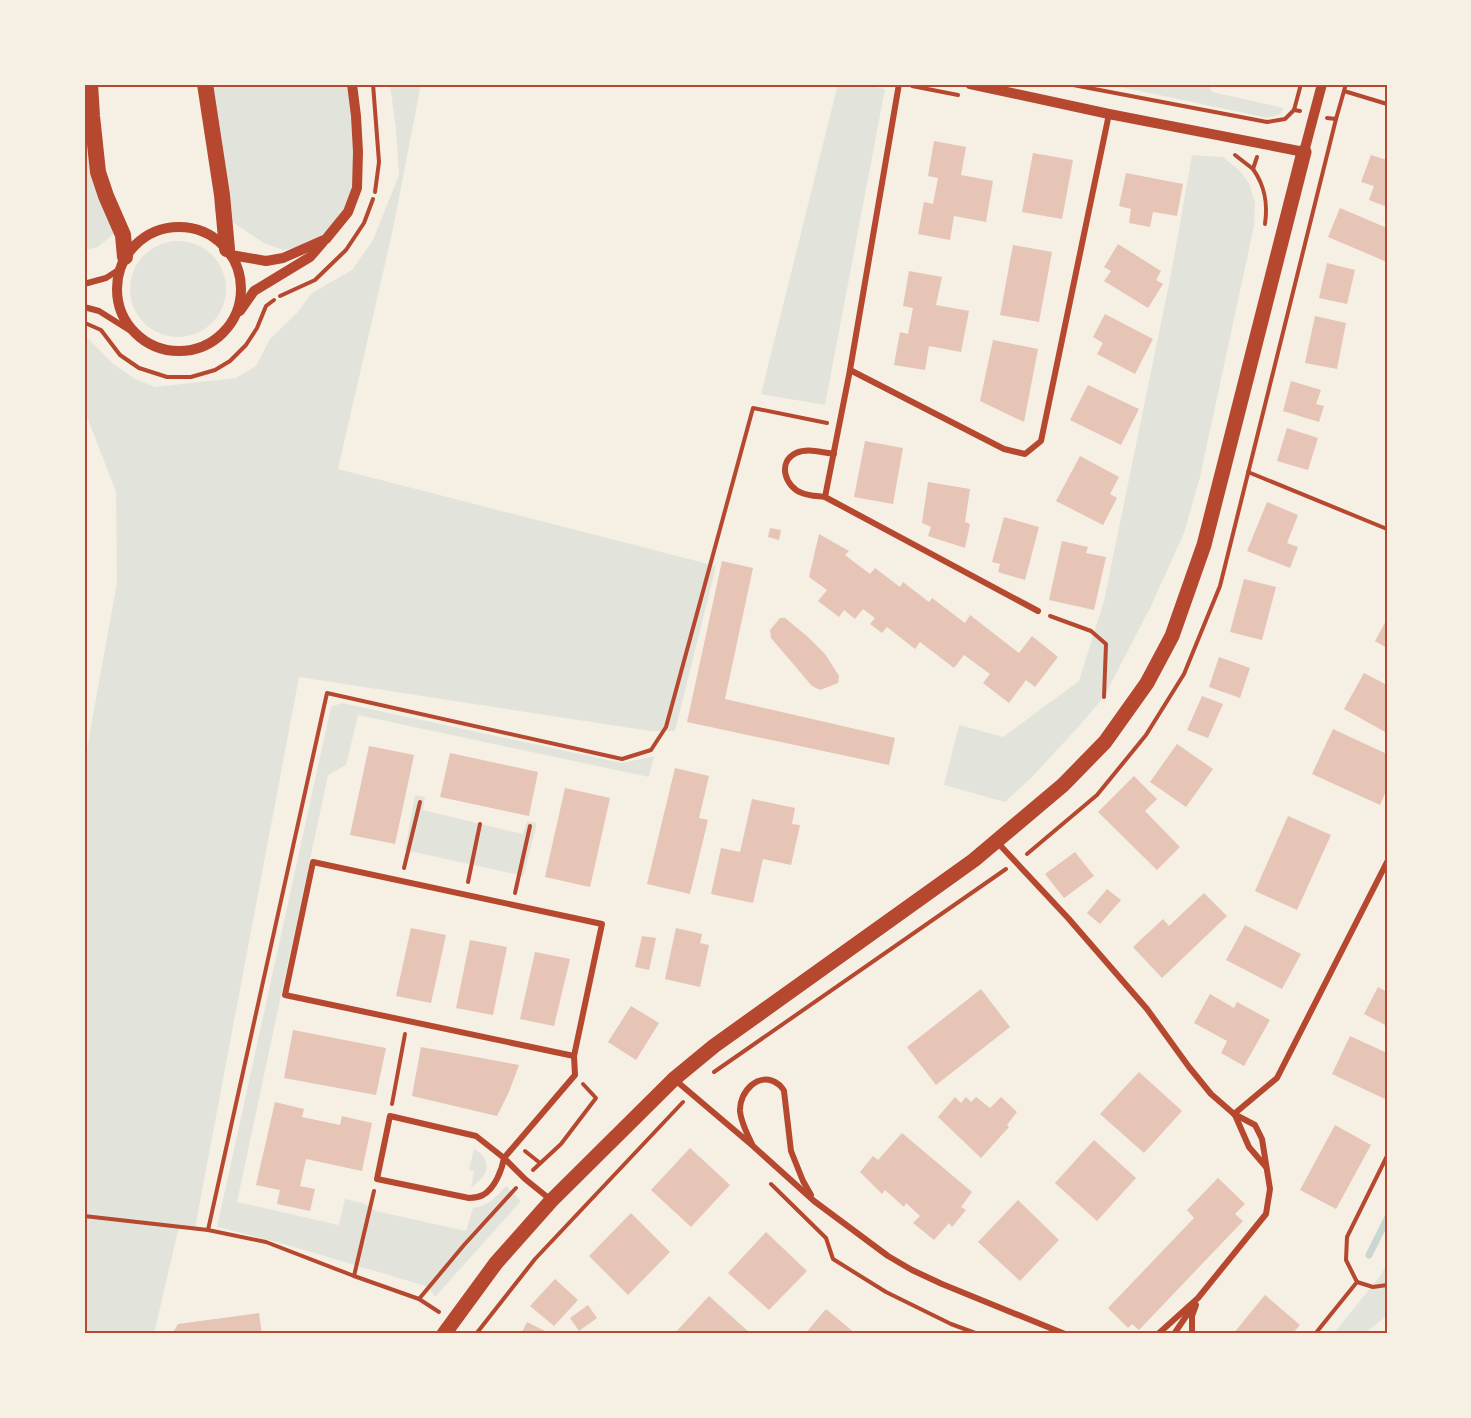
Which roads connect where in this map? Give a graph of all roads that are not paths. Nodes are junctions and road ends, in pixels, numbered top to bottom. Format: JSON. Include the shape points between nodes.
{"nodes":[{"id":1,"x":90,"y":84,"type":"edge"},
{"id":2,"x":205,"y":84,"type":"edge"},
{"id":3,"x":352,"y":84,"type":"edge"},
{"id":4,"x":899,"y":84,"type":"edge"},
{"id":5,"x":970,"y":84,"type":"edge"},
{"id":6,"x":1322,"y":84,"type":"edge"},
{"id":7,"x":1109,"y":114,"type":"junction"},
{"id":8,"x":1304,"y":152,"type":"junction"},
{"id":9,"x":326,"y":239,"type":"junction"},
{"id":10,"x":229,"y":252,"type":"junction"},
{"id":11,"x":122,"y":263,"type":"junction"},
{"id":12,"x":84,"y":285,"type":"edge"},
{"id":13,"x":84,"y":307,"type":"edge"},
{"id":14,"x":233,"y":321,"type":"junction"},
{"id":15,"x":134,"y":333,"type":"junction"},
{"id":16,"x":850,"y":370,"type":"junction"},
{"id":17,"x":834,"y":454,"type":"junction"},
{"id":18,"x":825,"y":497,"type":"junction"},
{"id":19,"x":1038,"y":611,"type":"road end"},
{"id":20,"x":997,"y":841,"type":"junction"},
{"id":21,"x":1387,"y":862,"type":"edge"},
{"id":22,"x":574,"y":1056,"type":"junction"},
{"id":23,"x":674,"y":1079,"type":"junction"},
{"id":24,"x":1234,"y":1114,"type":"junction"},
{"id":25,"x":753,"y":1146,"type":"junction"},
{"id":26,"x":504,"y":1158,"type":"junction"},
{"id":27,"x":1268,"y":1170,"type":"junction"},
{"id":28,"x":551,"y":1201,"type":"junction"},
{"id":29,"x":814,"y":1201,"type":"junction"},
{"id":30,"x":1198,"y":1298,"type":"junction"},
{"id":31,"x":448,"y":1328,"type":"edge"},
{"id":32,"x":1065,"y":1334,"type":"edge"},
{"id":33,"x":1158,"y":1334,"type":"edge"},
{"id":34,"x":1174,"y":1334,"type":"edge"},
{"id":35,"x":1192,"y":1334,"type":"edge"}],
"edges":[{"from":1,"to":11,"type":"highway","via":[[98,172],[123,235]]},
{"from":2,"to":10,"type":"highway"},
{"from":3,"to":9,"type":"street","via":[[357,188],[348,212]]},
{"from":4,"to":16,"type":"street"},
{"from":5,"to":7,"type":"street"},
{"from":6,"to":8,"type":"street"},
{"from":7,"to":8,"type":"street"},
{"from":7,"to":16,"type":"street","via":[[1041,441],[1026,454],[1004,449]]},
{"from":8,"to":20,"type":"main road","via":[[1204,545],[1172,636],[1147,683],[1105,742],[1064,785]]},
{"from":9,"to":10,"type":"street","via":[[283,258],[266,261]]},
{"from":9,"to":14,"type":"street","via":[[310,257],[254,291]]},
{"from":10,"to":11,"type":"street","via":[[200,230],[165,228],[133,247]]},
{"from":10,"to":14,"type":"street","via":[[239,273],[242,292]]},
{"from":11,"to":12,"type":"street","via":[[106,278]]},
{"from":11,"to":15,"type":"street","via":[[117,300]]},
{"from":13,"to":15,"type":"street","via":[[99,311]]},
{"from":14,"to":15,"type":"street","via":[[212,342],[186,351],[156,348]]},
{"from":16,"to":17,"type":"street"},
{"from":17,"to":18,"type":"street"},
{"from":17,"to":18,"type":"street","via":[[797,452],[785,468],[792,488]]},
{"from":18,"to":19,"type":"street"},
{"from":20,"to":23,"type":"main road"},
{"from":20,"to":24,"type":"street","via":[[1147,1009],[1211,1094]]},
{"from":21,"to":24,"type":"street","via":[[1277,1078]]},
{"from":22,"to":22,"type":"street","via":[[285,995],[313,862],[602,924]]},
{"from":22,"to":26,"type":"street","via":[[575,1075]]},
{"from":23,"to":25,"type":"street"},
{"from":23,"to":28,"type":"main road"},
{"from":24,"to":27,"type":"street","via":[[1250,1147]]},
{"from":24,"to":27,"type":"street","via":[[1255,1125]]},
{"from":25,"to":29,"type":"street"},
{"from":25,"to":29,"type":"street","via":[[740,1111],[741,1098],[746,1089],[766,1079],[784,1091],[791,1151]]},
{"from":26,"to":26,"type":"street","via":[[476,1136],[390,1116],[377,1179],[469,1198],[483,1195],[492,1186]]},
{"from":26,"to":28,"type":"street"},
{"from":27,"to":30,"type":"street","via":[[1266,1214]]},
{"from":28,"to":31,"type":"main road","via":[[496,1263]]},
{"from":29,"to":32,"type":"street","via":[[912,1270]]},
{"from":30,"to":33,"type":"street"},
{"from":30,"to":34,"type":"street"},
{"from":30,"to":35,"type":"street"}]}
